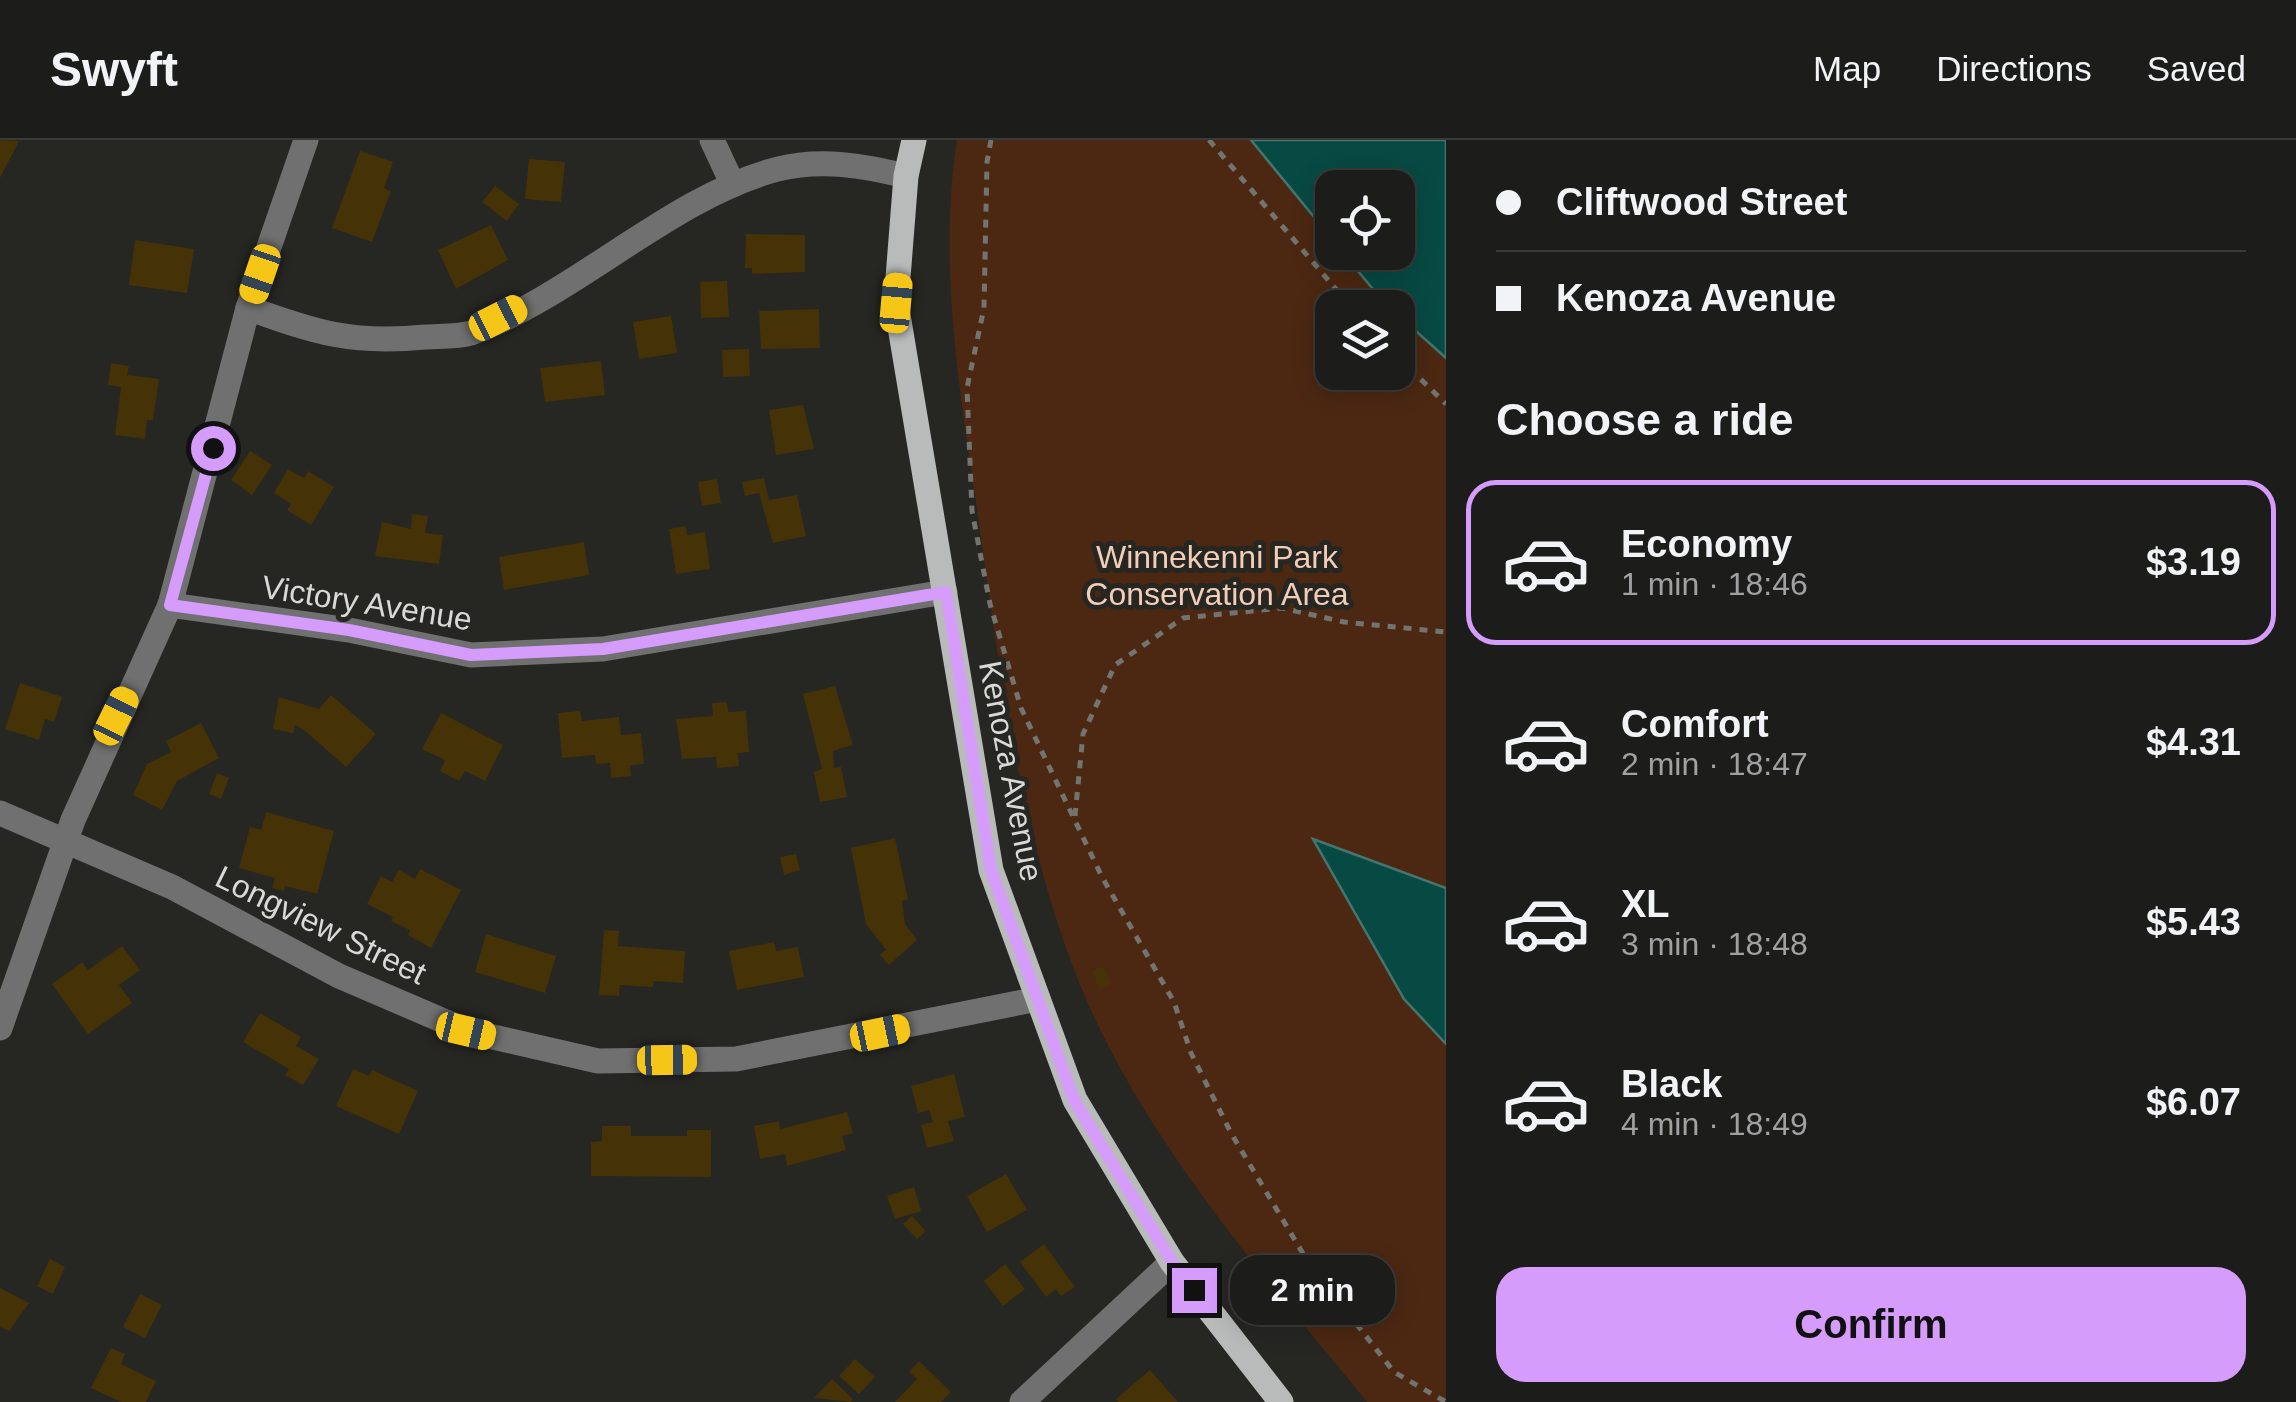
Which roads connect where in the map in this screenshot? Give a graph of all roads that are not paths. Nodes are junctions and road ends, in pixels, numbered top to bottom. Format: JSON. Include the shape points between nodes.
{"nodes":[{"id":1,"x":306,"y":140,"type":"edge"},
{"id":2,"x":712,"y":140,"type":"edge"},
{"id":3,"x":914,"y":140,"type":"edge"},
{"id":4,"x":906,"y":176,"type":"junction"},
{"id":5,"x":733,"y":185,"type":"junction"},
{"id":6,"x":248,"y":308,"type":"junction"},
{"id":7,"x":946,"y":592,"type":"junction"},
{"id":8,"x":170,"y":605,"type":"junction"},
{"id":9,"x":0,"y":813,"type":"edge"},
{"id":10,"x":66,"y":841,"type":"junction"},
{"id":11,"x":1038,"y":999,"type":"junction"},
{"id":12,"x":2,"y":1019,"type":"edge"},
{"id":13,"x":1172,"y":1262,"type":"junction"},
{"id":14,"x":1022,"y":1402,"type":"edge"},
{"id":15,"x":1281,"y":1402,"type":"edge"}],
"edges":[{"from":1,"to":6,"type":"street"},
{"from":2,"to":5,"type":"street"},
{"from":3,"to":4,"type":"main road","name":"Kenoza Avenue"},
{"from":4,"to":5,"type":"street","via":[[818,164]]},
{"from":4,"to":7,"type":"main road","name":"Kenoza Avenue","via":[[896,303]]},
{"from":5,"to":6,"type":"street","via":[[590,272],[468,334],[371,342],[318,333]]},
{"from":6,"to":8,"type":"street"},
{"from":7,"to":8,"type":"street","name":"Victory Avenue","via":[[603,649],[471,655]]},
{"from":7,"to":11,"type":"main road","name":"Kenoza Avenue","via":[[991,870]]},
{"from":8,"to":10,"type":"street"},
{"from":9,"to":10,"type":"street","name":"Longview Street"},
{"from":10,"to":11,"type":"street","name":"Longview Street","via":[[466,1031],[598,1062],[736,1059]]},
{"from":10,"to":12,"type":"street"},
{"from":11,"to":13,"type":"main road","name":"Kenoza Avenue","via":[[1074,1100]]},
{"from":13,"to":14,"type":"street"},
{"from":13,"to":15,"type":"main road","name":"Kenoza Avenue"}]}
